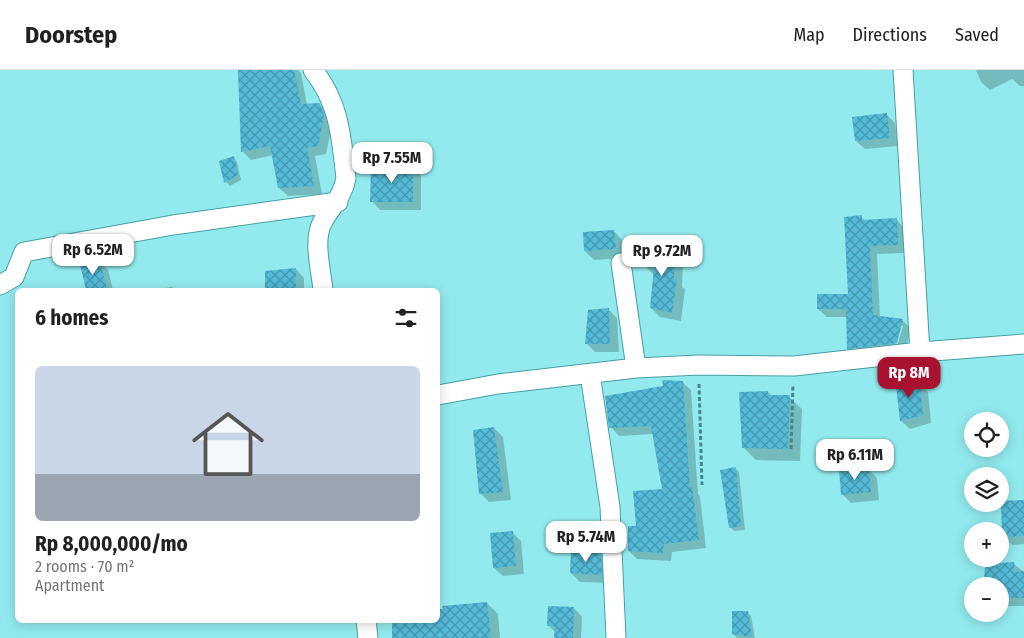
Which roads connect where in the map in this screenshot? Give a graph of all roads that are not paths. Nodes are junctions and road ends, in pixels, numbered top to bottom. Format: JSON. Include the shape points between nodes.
{"nodes":[{"id":1,"x":313,"y":70,"type":"edge"},
{"id":2,"x":903,"y":70,"type":"edge"},
{"id":3,"x":338,"y":202,"type":"junction"},
{"id":4,"x":621,"y":263,"type":"dead end"},
{"id":5,"x":0,"y":286,"type":"edge"},
{"id":6,"x":323,"y":288,"type":"edge"},
{"id":7,"x":1024,"y":344,"type":"edge"},
{"id":8,"x":920,"y":352,"type":"junction"},
{"id":9,"x":636,"y":368,"type":"junction"},
{"id":10,"x":590,"y":374,"type":"junction"},
{"id":11,"x":440,"y":395,"type":"edge"},
{"id":12,"x":366,"y":623,"type":"edge"},
{"id":13,"x":368,"y":638,"type":"edge"},
{"id":14,"x":616,"y":638,"type":"edge"}],
"edges":[{"from":1,"to":3,"type":"street","via":[[331,97],[339,124],[346,178]]},
{"from":2,"to":8,"type":"street"},
{"from":3,"to":5,"type":"street","via":[[172,225],[24,252],[14,277]]},
{"from":3,"to":6,"type":"street","via":[[321,224],[318,235]]},
{"from":4,"to":9,"type":"street"},
{"from":7,"to":8,"type":"street"},
{"from":8,"to":9,"type":"street","via":[[794,366]]},
{"from":9,"to":10,"type":"street"},
{"from":10,"to":11,"type":"street","via":[[498,384]]},
{"from":10,"to":14,"type":"street","via":[[610,507]]},
{"from":12,"to":13,"type":"street"}]}
